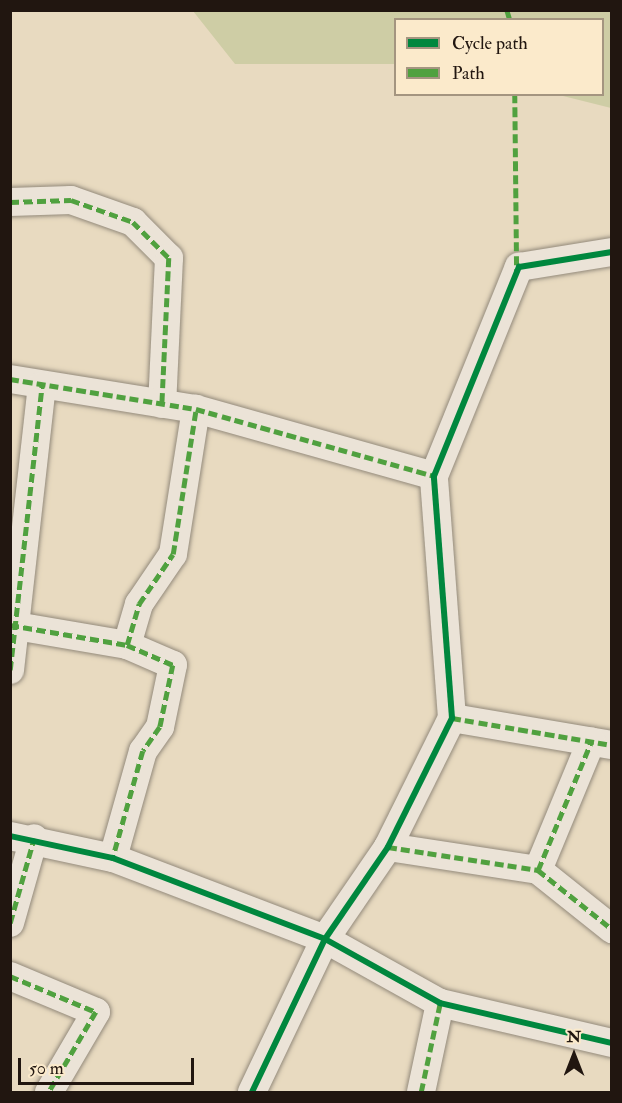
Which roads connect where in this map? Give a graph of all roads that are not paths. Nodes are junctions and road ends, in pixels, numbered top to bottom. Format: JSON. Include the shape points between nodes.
{"nodes":[{"id":1,"x":10,"y":202,"type":"edge"},
{"id":2,"x":612,"y":252,"type":"edge"},
{"id":3,"x":10,"y":379,"type":"edge"},
{"id":4,"x":42,"y":386,"type":"junction"},
{"id":5,"x":162,"y":404,"type":"junction"},
{"id":6,"x":196,"y":409,"type":"junction"},
{"id":7,"x":434,"y":476,"type":"junction"},
{"id":8,"x":14,"y":627,"type":"edge"},
{"id":9,"x":127,"y":645,"type":"junction"},
{"id":10,"x":10,"y":670,"type":"edge"},
{"id":11,"x":452,"y":718,"type":"junction"},
{"id":12,"x":601,"y":743,"type":"edge"},
{"id":13,"x":22,"y":837,"type":"edge"},
{"id":14,"x":388,"y":847,"type":"junction"},
{"id":15,"x":112,"y":858,"type":"junction"},
{"id":16,"x":538,"y":870,"type":"junction"},
{"id":17,"x":10,"y":923,"type":"edge"},
{"id":18,"x":612,"y":929,"type":"edge"},
{"id":19,"x":325,"y":939,"type":"junction"},
{"id":20,"x":10,"y":976,"type":"edge"},
{"id":21,"x":440,"y":1003,"type":"junction"},
{"id":22,"x":612,"y":1043,"type":"edge"},
{"id":23,"x":49,"y":1092,"type":"edge"},
{"id":24,"x":252,"y":1092,"type":"edge"},
{"id":25,"x":421,"y":1092,"type":"edge"}],
"edges":[{"from":1,"to":5,"type":"street","via":[[71,200],[133,222],[168,258]]},
{"from":2,"to":7,"type":"street","via":[[519,267]]},
{"from":3,"to":4,"type":"street"},
{"from":4,"to":5,"type":"street"},
{"from":4,"to":8,"type":"street"},
{"from":5,"to":6,"type":"street"},
{"from":6,"to":7,"type":"street"},
{"from":6,"to":9,"type":"street","via":[[173,554],[139,604]]},
{"from":7,"to":11,"type":"street"},
{"from":8,"to":9,"type":"street"},
{"from":8,"to":10,"type":"street"},
{"from":9,"to":15,"type":"street","via":[[173,665],[160,727],[143,751]]},
{"from":11,"to":12,"type":"street"},
{"from":11,"to":14,"type":"street"},
{"from":12,"to":16,"type":"street"},
{"from":13,"to":15,"type":"street"},
{"from":13,"to":17,"type":"street"},
{"from":14,"to":16,"type":"street"},
{"from":14,"to":19,"type":"street"},
{"from":15,"to":19,"type":"street"},
{"from":16,"to":18,"type":"street"},
{"from":19,"to":21,"type":"street"},
{"from":19,"to":24,"type":"street"},
{"from":20,"to":23,"type":"street","via":[[96,1011]]},
{"from":21,"to":22,"type":"street"},
{"from":21,"to":25,"type":"street"}]}
